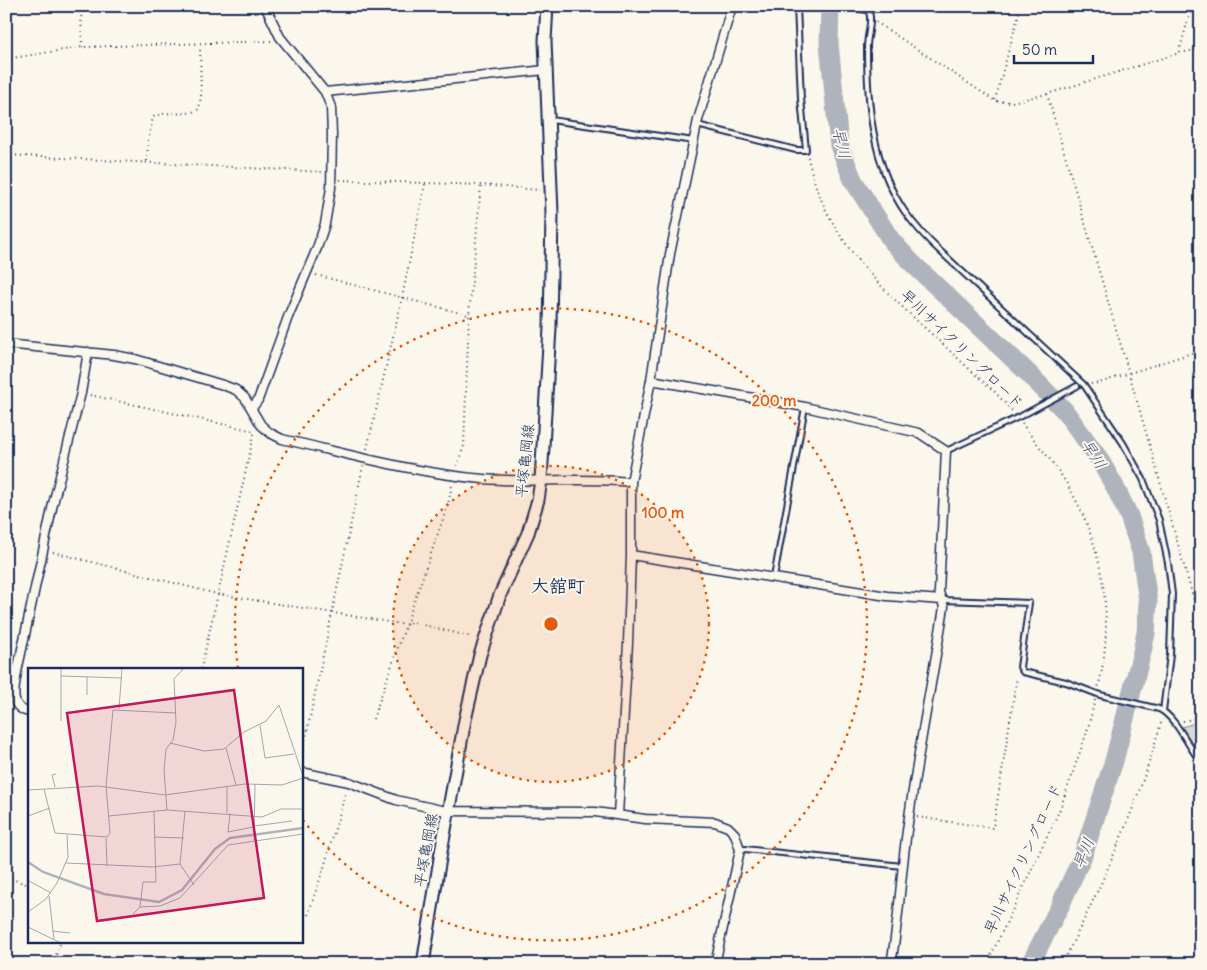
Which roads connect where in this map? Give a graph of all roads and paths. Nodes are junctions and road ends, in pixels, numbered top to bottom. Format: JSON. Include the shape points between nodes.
{"nodes":[{"id":1,"x":81,"y":6,"type":"edge"},
{"id":2,"x":264,"y":6,"type":"edge"},
{"id":3,"x":547,"y":6,"type":"edge"},
{"id":4,"x":732,"y":6,"type":"edge"},
{"id":5,"x":797,"y":6,"type":"edge"},
{"id":6,"x":834,"y":6,"type":"edge"},
{"id":7,"x":1021,"y":6,"type":"edge"},
{"id":8,"x":1192,"y":6,"type":"edge"},
{"id":9,"x":867,"y":9,"type":"edge"},
{"id":10,"x":870,"y":18,"type":"junction"},
{"id":11,"x":280,"y":37,"type":"junction"},
{"id":12,"x":200,"y":44,"type":"junction"},
{"id":13,"x":82,"y":47,"type":"junction"},
{"id":14,"x":1201,"y":49,"type":"edge"},
{"id":15,"x":1179,"y":53,"type":"junction"},
{"id":16,"x":6,"y":59,"type":"edge"},
{"id":17,"x":546,"y":70,"type":"junction"},
{"id":18,"x":325,"y":92,"type":"junction"},
{"id":19,"x":1047,"y":94,"type":"junction"},
{"id":20,"x":995,"y":101,"type":"junction"},
{"id":21,"x":548,"y":120,"type":"junction"},
{"id":22,"x":697,"y":125,"type":"junction"},
{"id":23,"x":694,"y":141,"type":"junction"},
{"id":24,"x":806,"y":150,"type":"junction"},
{"id":25,"x":6,"y":155,"type":"edge"},
{"id":26,"x":147,"y":162,"type":"junction"},
{"id":27,"x":330,"y":176,"type":"junction"},
{"id":28,"x":425,"y":184,"type":"junction"},
{"id":29,"x":481,"y":185,"type":"junction"},
{"id":30,"x":551,"y":191,"type":"junction"},
{"id":31,"x":306,"y":273,"type":"junction"},
{"id":32,"x":402,"y":298,"type":"junction"},
{"id":33,"x":469,"y":315,"type":"junction"},
{"id":34,"x":6,"y":344,"type":"edge"},
{"id":35,"x":1201,"y":350,"type":"edge"},
{"id":36,"x":88,"y":352,"type":"junction"},
{"id":37,"x":1129,"y":373,"type":"junction"},
{"id":38,"x":651,"y":380,"type":"junction"},
{"id":39,"x":1084,"y":385,"type":"junction"},
{"id":40,"x":1077,"y":386,"type":"dead end"},
{"id":41,"x":80,"y":393,"type":"junction"},
{"id":42,"x":805,"y":407,"type":"junction"},
{"id":43,"x":252,"y":408,"type":"junction"},
{"id":44,"x":1018,"y":417,"type":"junction"},
{"id":45,"x":261,"y":425,"type":"junction"},
{"id":46,"x":254,"y":431,"type":"junction"},
{"id":47,"x":946,"y":451,"type":"junction"},
{"id":48,"x":365,"y":458,"type":"junction"},
{"id":49,"x":453,"y":476,"type":"junction"},
{"id":50,"x":541,"y":480,"type":"junction"},
{"id":51,"x":631,"y":482,"type":"junction"},
{"id":52,"x":43,"y":549,"type":"junction"},
{"id":53,"x":631,"y":555,"type":"junction"},
{"id":54,"x":774,"y":577,"type":"junction"},
{"id":55,"x":217,"y":594,"type":"junction"},
{"id":56,"x":942,"y":600,"type":"junction"},
{"id":57,"x":332,"y":613,"type":"junction"},
{"id":58,"x":407,"y":625,"type":"junction"},
{"id":59,"x":1201,"y":625,"type":"edge"},
{"id":60,"x":472,"y":637,"type":"dead end"},
{"id":61,"x":201,"y":668,"type":"edge"},
{"id":62,"x":1020,"y":668,"type":"junction"},
{"id":63,"x":6,"y":669,"type":"edge"},
{"id":64,"x":17,"y":672,"type":"junction"},
{"id":65,"x":1098,"y":695,"type":"junction"},
{"id":66,"x":1161,"y":710,"type":"junction"},
{"id":67,"x":28,"y":712,"type":"edge"},
{"id":68,"x":1201,"y":717,"type":"edge"},
{"id":69,"x":373,"y":719,"type":"dead end"},
{"id":70,"x":1173,"y":721,"type":"junction"},
{"id":71,"x":1195,"y":754,"type":"dead end"},
{"id":72,"x":302,"y":755,"type":"edge"},
{"id":73,"x":302,"y":772,"type":"edge"},
{"id":74,"x":349,"y":782,"type":"junction"},
{"id":75,"x":448,"y":811,"type":"junction"},
{"id":76,"x":618,"y":815,"type":"junction"},
{"id":77,"x":909,"y":816,"type":"junction"},
{"id":78,"x":740,"y":850,"type":"junction"},
{"id":79,"x":902,"y":866,"type":"junction"},
{"id":80,"x":6,"y":877,"type":"edge"},
{"id":81,"x":28,"y":885,"type":"edge"},
{"id":82,"x":308,"y":915,"type":"dead end"},
{"id":83,"x":61,"y":942,"type":"edge"},
{"id":84,"x":1201,"y":948,"type":"edge"},
{"id":85,"x":54,"y":964,"type":"edge"},
{"id":86,"x":423,"y":964,"type":"edge"},
{"id":87,"x":715,"y":964,"type":"edge"},
{"id":88,"x":891,"y":964,"type":"edge"},
{"id":89,"x":987,"y":964,"type":"edge"},
{"id":90,"x":1062,"y":964,"type":"edge"},
{"id":91,"x":1189,"y":964,"type":"edge"}],
"edges":[{"from":1,"to":13,"type":"path"},
{"from":2,"to":11,"type":"street"},
{"from":3,"to":17,"type":"main road","name":"平塚亀岡線"},
{"from":4,"to":22,"type":"street"},
{"from":5,"to":24,"type":"lane"},
{"from":6,"to":9,"type":"lane"},
{"from":7,"to":20,"type":"path"},
{"from":8,"to":15,"type":"path"},
{"from":9,"to":10,"type":"lane"},
{"from":10,"to":20,"type":"path"},
{"from":10,"to":39,"type":"lane","via":[[867,46],[871,114],[880,161],[894,194],[934,246]]},
{"from":11,"to":12,"type":"path","via":[[275,41]]},
{"from":11,"to":18,"type":"street"},
{"from":12,"to":13,"type":"path"},
{"from":12,"to":26,"type":"path","via":[[199,109],[190,114],[161,114],[154,118]]},
{"from":13,"to":16,"type":"path"},
{"from":14,"to":15,"type":"path"},
{"from":15,"to":19,"type":"path"},
{"from":17,"to":18,"type":"street"},
{"from":17,"to":21,"type":"main road","name":"平塚亀岡線"},
{"from":18,"to":27,"type":"street","via":[[331,107]]},
{"from":19,"to":20,"type":"path","via":[[1012,102]]},
{"from":19,"to":37,"type":"path"},
{"from":21,"to":23,"type":"lane"},
{"from":21,"to":30,"type":"main road","name":"平塚亀岡線"},
{"from":22,"to":23,"type":"street"},
{"from":22,"to":24,"type":"lane"},
{"from":23,"to":38,"type":"street","via":[[670,254]]},
{"from":24,"to":44,"type":"path","name":"早川サイクリングロード","via":[[818,191],[842,240],[856,258],[891,297]]},
{"from":25,"to":26,"type":"path"},
{"from":26,"to":27,"type":"path"},
{"from":27,"to":28,"type":"path"},
{"from":27,"to":31,"type":"street","via":[[325,224]]},
{"from":28,"to":29,"type":"path"},
{"from":28,"to":32,"type":"path"},
{"from":29,"to":30,"type":"path"},
{"from":29,"to":33,"type":"path"},
{"from":30,"to":50,"type":"main road","name":"平塚亀岡線","via":[[550,328]]},
{"from":31,"to":32,"type":"path"},
{"from":31,"to":43,"type":"street","via":[[258,400]]},
{"from":32,"to":33,"type":"path"},
{"from":32,"to":48,"type":"path"},
{"from":33,"to":49,"type":"path","via":[[464,446]]},
{"from":34,"to":36,"type":"street"},
{"from":35,"to":37,"type":"path"},
{"from":36,"to":41,"type":"street"},
{"from":36,"to":43,"type":"street","via":[[135,359],[223,384],[236,390]]},
{"from":37,"to":39,"type":"path"},
{"from":37,"to":59,"type":"path"},
{"from":38,"to":42,"type":"street"},
{"from":38,"to":51,"type":"street"},
{"from":39,"to":66,"type":"lane","via":[[1135,464],[1159,520],[1172,594],[1170,655]]},
{"from":40,"to":44,"type":"lane"},
{"from":41,"to":46,"type":"path"},
{"from":41,"to":52,"type":"street"},
{"from":42,"to":47,"type":"street","via":[[919,433]]},
{"from":42,"to":54,"type":"lane"},
{"from":43,"to":45,"type":"street"},
{"from":44,"to":47,"type":"lane"},
{"from":44,"to":65,"type":"path","name":"早川サイクリングロード","via":[[1058,469],[1094,542],[1106,611]]},
{"from":45,"to":46,"type":"path"},
{"from":45,"to":48,"type":"street","via":[[282,439]]},
{"from":46,"to":55,"type":"path"},
{"from":47,"to":56,"type":"street","via":[[939,592]]},
{"from":48,"to":49,"type":"street"},
{"from":48,"to":57,"type":"path"},
{"from":49,"to":50,"type":"street"},
{"from":49,"to":58,"type":"path","via":[[448,505]]},
{"from":50,"to":51,"type":"street"},
{"from":50,"to":75,"type":"main road","name":"平塚亀岡線","via":[[528,533],[500,595],[480,655]]},
{"from":51,"to":53,"type":"street"},
{"from":52,"to":55,"type":"path"},
{"from":52,"to":64,"type":"street"},
{"from":53,"to":54,"type":"street"},
{"from":53,"to":76,"type":"street"},
{"from":54,"to":56,"type":"street","via":[[887,596]]},
{"from":55,"to":57,"type":"path"},
{"from":55,"to":61,"type":"path"},
{"from":56,"to":62,"type":"lane","via":[[1029,603]]},
{"from":56,"to":77,"type":"street","via":[[944,607]]},
{"from":57,"to":58,"type":"path"},
{"from":57,"to":72,"type":"path"},
{"from":58,"to":60,"type":"path","via":[[411,622]]},
{"from":58,"to":69,"type":"path"},
{"from":62,"to":65,"type":"lane","via":[[1023,672],[1066,682]]},
{"from":62,"to":77,"type":"path","via":[[993,828]]},
{"from":63,"to":64,"type":"street"},
{"from":64,"to":67,"type":"street","via":[[16,705]]},
{"from":65,"to":66,"type":"lane"},
{"from":65,"to":89,"type":"path","name":"早川サイクリングロード","via":[[1060,809]]},
{"from":66,"to":70,"type":"lane"},
{"from":66,"to":90,"type":"path","via":[[1151,759],[1127,824]]},
{"from":68,"to":70,"type":"path"},
{"from":70,"to":71,"type":"lane"},
{"from":73,"to":74,"type":"street"},
{"from":74,"to":75,"type":"street","via":[[396,800]]},
{"from":74,"to":82,"type":"path"},
{"from":75,"to":76,"type":"street"},
{"from":75,"to":86,"type":"main road","name":"平塚亀岡線"},
{"from":76,"to":78,"type":"street","via":[[715,822],[735,834]]},
{"from":77,"to":79,"type":"street"},
{"from":78,"to":79,"type":"lane"},
{"from":78,"to":87,"type":"street"},
{"from":79,"to":88,"type":"street"},
{"from":80,"to":81,"type":"path"},
{"from":83,"to":85,"type":"path"},
{"from":84,"to":91,"type":"path"}]}
